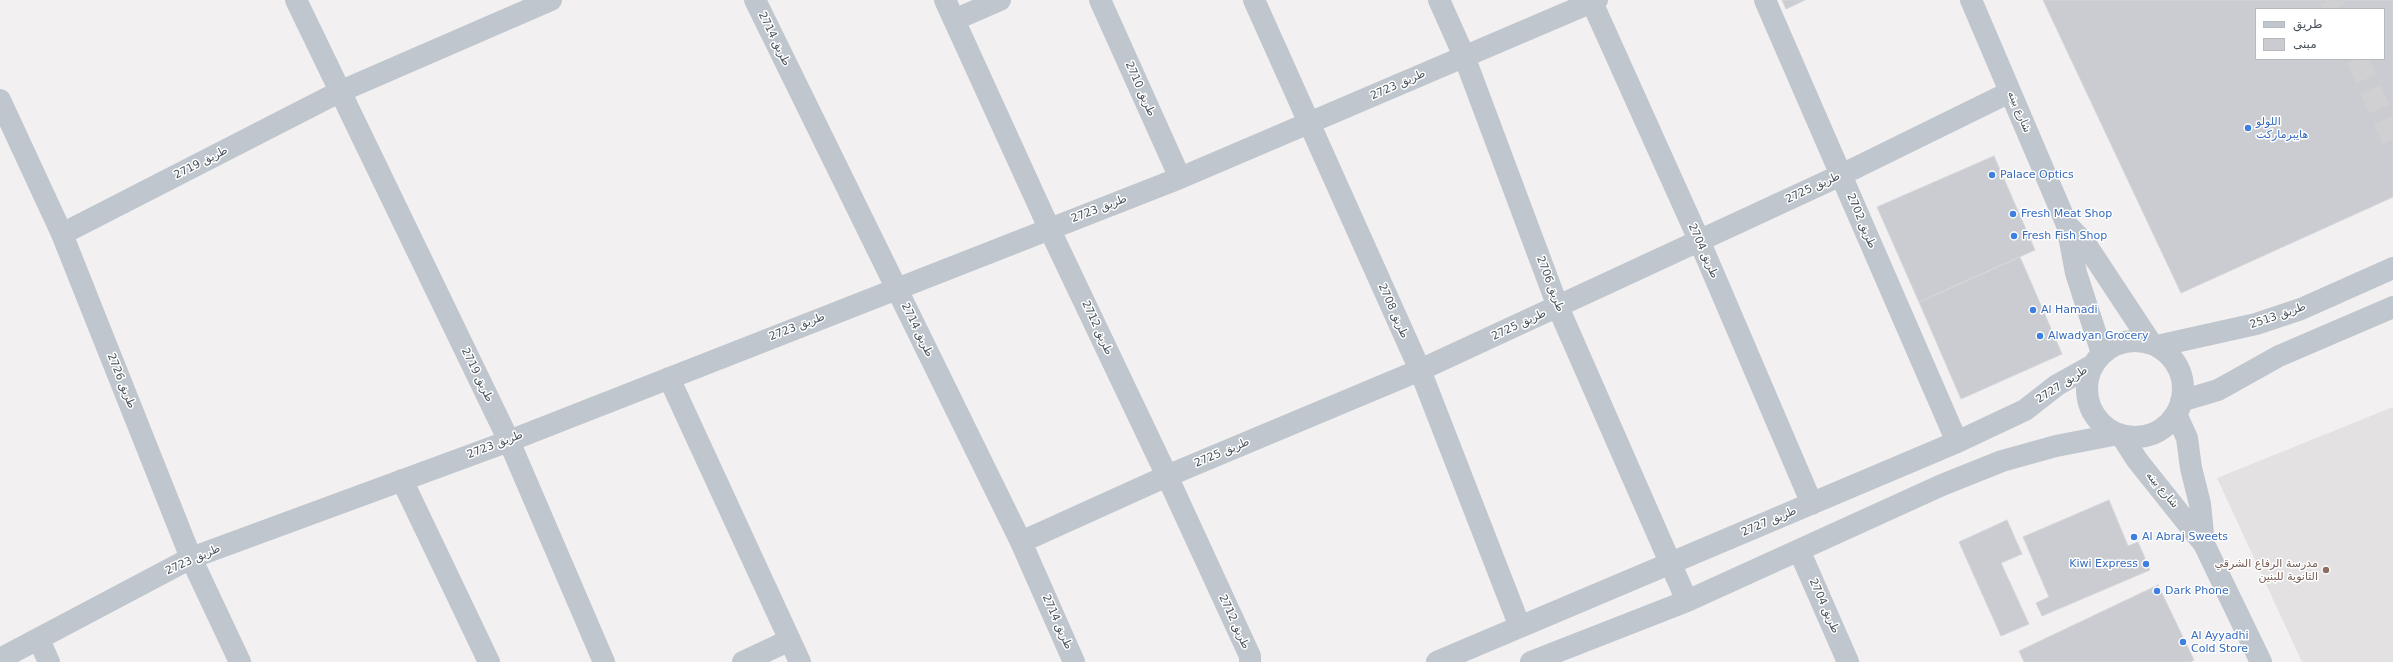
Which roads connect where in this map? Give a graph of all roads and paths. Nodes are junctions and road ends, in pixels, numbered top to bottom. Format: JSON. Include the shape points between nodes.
{"nodes":[{"id":1,"x":296,"y":0,"type":"edge"},
{"id":2,"x":551,"y":0,"type":"edge"},
{"id":3,"x":755,"y":0,"type":"edge"},
{"id":4,"x":944,"y":0,"type":"edge"},
{"id":5,"x":1000,"y":0,"type":"edge"},
{"id":6,"x":1100,"y":0,"type":"edge"},
{"id":7,"x":1254,"y":0,"type":"edge"},
{"id":8,"x":1439,"y":0,"type":"edge"},
{"id":9,"x":1765,"y":0,"type":"edge"},
{"id":10,"x":1971,"y":0,"type":"edge"},
{"id":11,"x":1593,"y":1,"type":"edge"},
{"id":12,"x":954,"y":20,"type":"junction"},
{"id":13,"x":1464,"y":56,"type":"junction"},
{"id":14,"x":339,"y":92,"type":"junction"},
{"id":15,"x":2010,"y":92,"type":"junction"},
{"id":16,"x":0,"y":100,"type":"edge"},
{"id":17,"x":1310,"y":124,"type":"junction"},
{"id":18,"x":1841,"y":175,"type":"junction"},
{"id":19,"x":1180,"y":178,"type":"junction"},
{"id":20,"x":2067,"y":225,"type":"junction"},
{"id":21,"x":1049,"y":228,"type":"junction"},
{"id":22,"x":62,"y":234,"type":"junction"},
{"id":23,"x":1699,"y":240,"type":"junction"},
{"id":24,"x":2393,"y":268,"type":"edge"},
{"id":25,"x":896,"y":288,"type":"junction"},
{"id":26,"x":1558,"y":307,"type":"junction"},
{"id":27,"x":2393,"y":307,"type":"edge"},
{"id":28,"x":2154,"y":345,"type":"junction"},
{"id":29,"x":2097,"y":359,"type":"junction"},
{"id":30,"x":1420,"y":370,"type":"junction"},
{"id":31,"x":669,"y":378,"type":"junction"},
{"id":32,"x":2179,"y":408,"type":"junction"},
{"id":33,"x":2119,"y":434,"type":"junction"},
{"id":34,"x":509,"y":440,"type":"junction"},
{"id":35,"x":1957,"y":442,"type":"junction"},
{"id":36,"x":1167,"y":476,"type":"junction"},
{"id":37,"x":402,"y":480,"type":"junction"},
{"id":38,"x":1812,"y":504,"type":"junction"},
{"id":39,"x":1021,"y":542,"type":"junction"},
{"id":40,"x":2204,"y":544,"type":"junction"},
{"id":41,"x":1799,"y":550,"type":"junction"},
{"id":42,"x":192,"y":558,"type":"junction"},
{"id":43,"x":1672,"y":563,"type":"junction"},
{"id":44,"x":1687,"y":601,"type":"junction"},
{"id":45,"x":1520,"y":627,"type":"junction"},
{"id":46,"x":39,"y":640,"type":"junction"},
{"id":47,"x":790,"y":640,"type":"junction"},
{"id":48,"x":0,"y":659,"type":"edge"},
{"id":49,"x":1252,"y":660,"type":"edge"},
{"id":50,"x":49,"y":662,"type":"edge"},
{"id":51,"x":240,"y":662,"type":"edge"},
{"id":52,"x":489,"y":662,"type":"edge"},
{"id":53,"x":604,"y":662,"type":"edge"},
{"id":54,"x":743,"y":662,"type":"edge"},
{"id":55,"x":800,"y":662,"type":"edge"},
{"id":56,"x":1074,"y":662,"type":"edge"},
{"id":57,"x":1437,"y":662,"type":"edge"},
{"id":58,"x":1531,"y":662,"type":"edge"},
{"id":59,"x":1848,"y":662,"type":"edge"},
{"id":60,"x":2261,"y":662,"type":"edge"}],
"edges":[{"from":1,"to":14,"type":"street","name":"طريق 2719"},
{"from":2,"to":14,"type":"street","name":"طريق 2719"},
{"from":3,"to":25,"type":"street","name":"طريق 2714"},
{"from":4,"to":12,"type":"street","name":"طريق 2712"},
{"from":5,"to":12,"type":"street"},
{"from":6,"to":19,"type":"street","name":"طريق 2710"},
{"from":7,"to":17,"type":"street","name":"طريق 2708"},
{"from":8,"to":13,"type":"street","name":"طريق 2706"},
{"from":9,"to":18,"type":"street","name":"طريق 2702"},
{"from":10,"to":15,"type":"street","name":"شارع بينه"},
{"from":11,"to":13,"type":"street","name":"طريق 2723"},
{"from":11,"to":23,"type":"street","name":"طريق 2704"},
{"from":12,"to":21,"type":"street","name":"طريق 2712"},
{"from":13,"to":17,"type":"street","name":"طريق 2723"},
{"from":13,"to":26,"type":"street","name":"طريق 2706"},
{"from":14,"to":22,"type":"street","name":"طريق 2719"},
{"from":14,"to":34,"type":"street","name":"طريق 2719"},
{"from":15,"to":18,"type":"street","name":"طريق 2725"},
{"from":15,"to":20,"type":"street","name":"شارع بينه"},
{"from":16,"to":22,"type":"street","name":"طريق 2726"},
{"from":17,"to":19,"type":"street","name":"طريق 2723"},
{"from":17,"to":30,"type":"street","name":"طريق 2708"},
{"from":18,"to":23,"type":"street","name":"طريق 2725"},
{"from":18,"to":35,"type":"street","name":"طريق 2702"},
{"from":19,"to":21,"type":"street","name":"طريق 2723"},
{"from":20,"to":28,"type":"street","name":"شارع بينه","via":[[2085,243]]},
{"from":20,"to":29,"type":"street","name":"شارع بينه"},
{"from":21,"to":25,"type":"street","name":"طريق 2723"},
{"from":21,"to":36,"type":"street","name":"طريق 2712"},
{"from":22,"to":42,"type":"street","name":"طريق 2726"},
{"from":23,"to":26,"type":"street","name":"طريق 2725"},
{"from":23,"to":38,"type":"street","name":"طريق 2704"},
{"from":24,"to":28,"type":"street","name":"طريق 2513","via":[[2301,309],[2256,324]]},
{"from":25,"to":31,"type":"street","name":"طريق 2723"},
{"from":25,"to":39,"type":"street","name":"طريق 2714"},
{"from":26,"to":30,"type":"street","name":"طريق 2725"},
{"from":26,"to":43,"type":"street","name":"طريق 2706"},
{"from":27,"to":32,"type":"street","via":[[2279,356],[2218,390]]},
{"from":28,"to":29,"type":"street","via":[[2139,340],[2126,341],[2113,346]]},
{"from":28,"to":32,"type":"street","via":[[2170,356],[2179,369],[2182,385]]},
{"from":29,"to":33,"type":"street","via":[[2088,378],[2086,392],[2089,405],[2106,428]]},
{"from":29,"to":35,"type":"street","name":"طريق 2727","via":[[2024,410]]},
{"from":30,"to":36,"type":"street","name":"طريق 2725"},
{"from":30,"to":45,"type":"street","name":"طريق 2708"},
{"from":31,"to":34,"type":"street","name":"طريق 2723"},
{"from":31,"to":47,"type":"street"},
{"from":32,"to":33,"type":"street","via":[[2158,431],[2133,437]]},
{"from":32,"to":40,"type":"street","name":"شارع بينه","via":[[2200,504]]},
{"from":33,"to":40,"type":"street","name":"شارع بينه"},
{"from":33,"to":41,"type":"street","via":[[2056,446],[2002,462],[1942,485]]},
{"from":34,"to":37,"type":"street","name":"طريق 2723"},
{"from":34,"to":53,"type":"street","name":"طريق 2719"},
{"from":35,"to":38,"type":"street","name":"طريق 2727"},
{"from":36,"to":39,"type":"street","name":"طريق 2725"},
{"from":36,"to":49,"type":"street","name":"طريق 2712"},
{"from":37,"to":42,"type":"street","name":"طريق 2723"},
{"from":37,"to":52,"type":"street"},
{"from":38,"to":43,"type":"street","name":"طريق 2727"},
{"from":39,"to":56,"type":"street","name":"طريق 2714"},
{"from":40,"to":60,"type":"street","name":"شارع بينه"},
{"from":41,"to":44,"type":"street"},
{"from":41,"to":59,"type":"street","name":"طريق 2704"},
{"from":42,"to":46,"type":"street","name":"طريق 2723"},
{"from":42,"to":51,"type":"street","name":"طريق 2726"},
{"from":43,"to":44,"type":"street","name":"طريق 2706"},
{"from":43,"to":45,"type":"street","name":"طريق 2727"},
{"from":44,"to":58,"type":"street"},
{"from":45,"to":57,"type":"street","name":"طريق 2727"},
{"from":46,"to":48,"type":"street","name":"طريق 2723"},
{"from":46,"to":50,"type":"street"},
{"from":47,"to":54,"type":"street"},
{"from":47,"to":55,"type":"street"}]}
